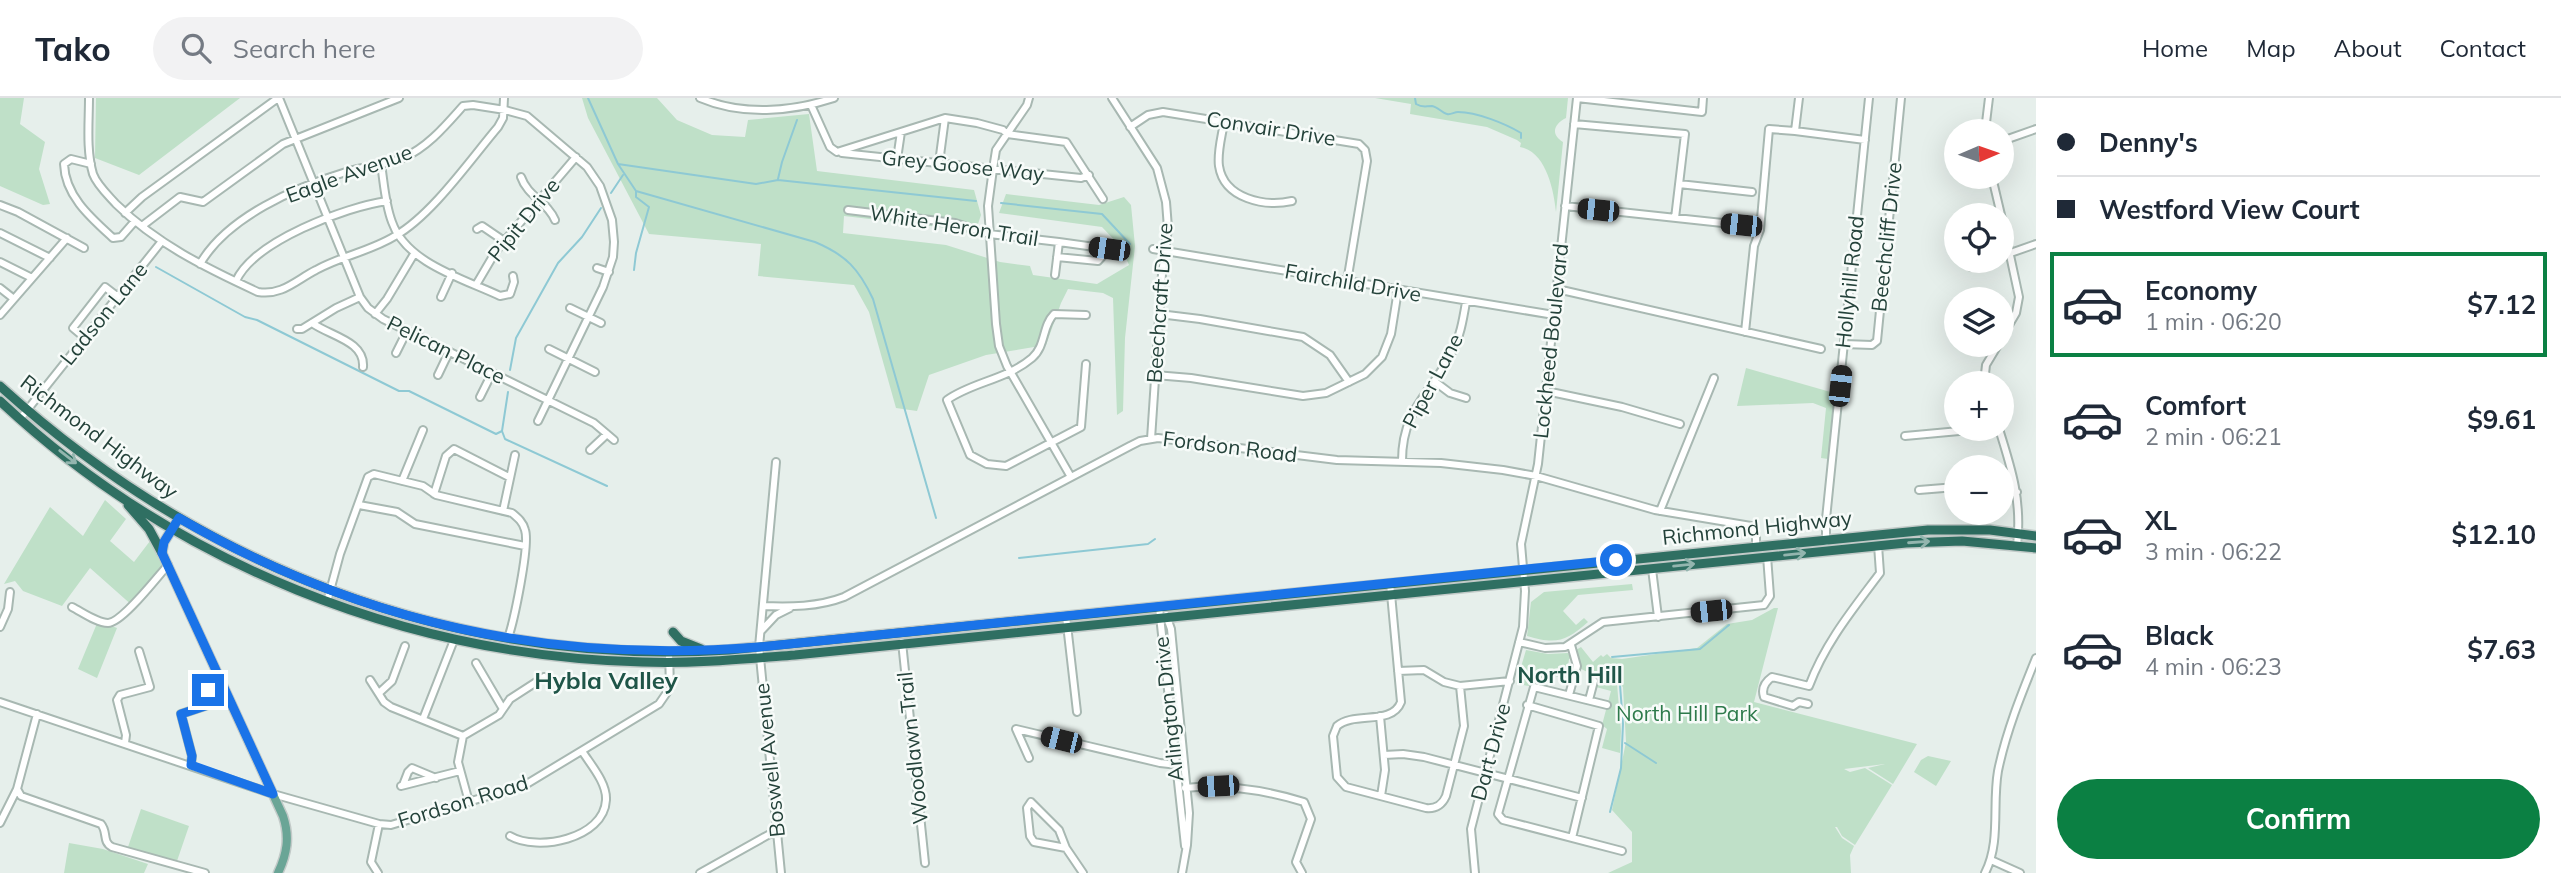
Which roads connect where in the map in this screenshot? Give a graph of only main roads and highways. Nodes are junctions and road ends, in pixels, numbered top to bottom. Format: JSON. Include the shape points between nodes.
{"nodes":[{"id":1,"x":0,"y":386,"type":"edge"},
{"id":2,"x":0,"y":401,"type":"edge"},
{"id":3,"x":117,"y":494,"type":"junction"},
{"id":4,"x":181,"y":519,"type":"junction"},
{"id":5,"x":175,"y":530,"type":"junction"},
{"id":6,"x":2036,"y":536,"type":"edge"},
{"id":7,"x":2036,"y":548,"type":"edge"},
{"id":8,"x":162,"y":553,"type":"junction"},
{"id":9,"x":168,"y":565,"type":"junction"},
{"id":10,"x":673,"y":632,"type":"dead end"},
{"id":11,"x":709,"y":651,"type":"junction"},
{"id":12,"x":278,"y":873,"type":"edge"}],
"edges":[{"from":1,"to":4,"type":"highway","name":"Richmond Highway","via":[[116,477]]},
{"from":2,"to":3,"type":"highway","name":"Richmond Highway","one_way":true},
{"from":3,"to":5,"type":"highway","name":"Richmond Highway"},
{"from":3,"to":8,"type":"highway","via":[[149,529]]},
{"from":4,"to":5,"type":"main road"},
{"from":4,"to":11,"type":"highway","name":"Richmond Highway","via":[[260,561],[331,591],[423,620],[508,638],[609,649]]},
{"from":5,"to":7,"type":"highway","name":"Richmond Highway","one_way":true,"via":[[236,563],[378,620],[454,640],[552,656],[670,663],[760,658],[1878,545],[1933,541]]},
{"from":5,"to":8,"type":"main road","via":[[164,542]]},
{"from":5,"to":9,"type":"main road","via":[[167,550]]},
{"from":6,"to":11,"type":"highway","name":"Richmond Highway","via":[[1950,528]]},
{"from":8,"to":9,"type":"main road"},
{"from":9,"to":12,"type":"main road","via":[[285,821],[288,839]]},
{"from":10,"to":11,"type":"highway","via":[[689,645]]}]}
